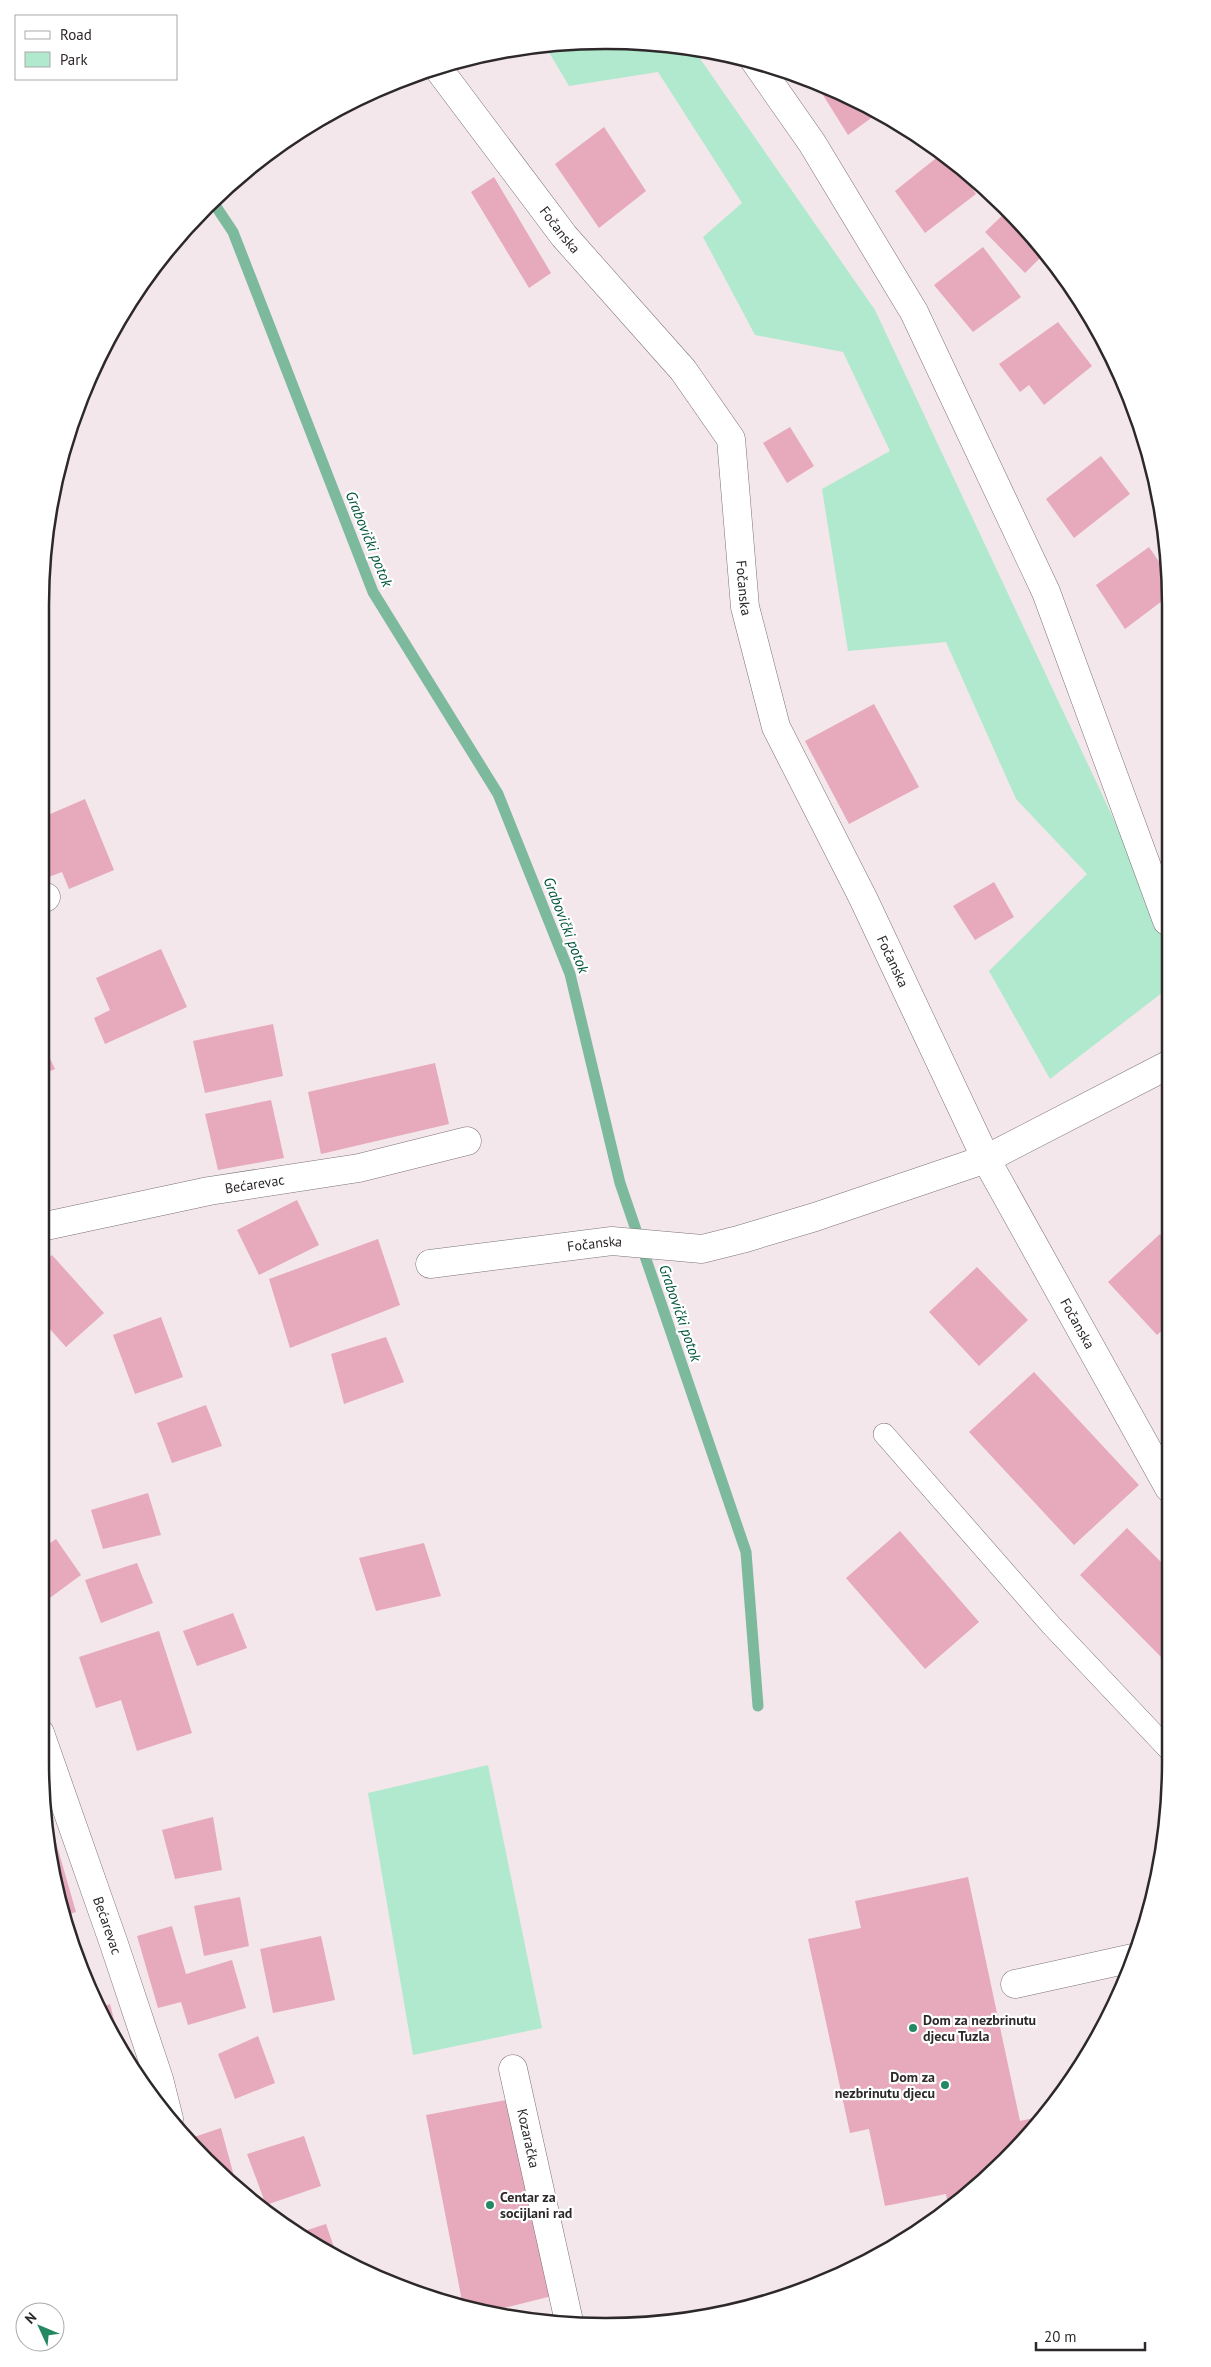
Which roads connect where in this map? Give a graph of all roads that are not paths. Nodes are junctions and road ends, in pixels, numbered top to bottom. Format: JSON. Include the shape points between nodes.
{"nodes":[{"id":1,"x":762,"y":72,"type":"edge"},
{"id":2,"x":442,"y":74,"type":"edge"},
{"id":3,"x":1162,"y":908,"type":"edge"},
{"id":4,"x":1162,"y":1068,"type":"edge"},
{"id":5,"x":466,"y":1141,"type":"dead end"},
{"id":6,"x":986,"y":1159,"type":"junction"},
{"id":7,"x":49,"y":1225,"type":"edge"},
{"id":8,"x":430,"y":1264,"type":"dead end"},
{"id":9,"x":884,"y":1434,"type":"dead end"},
{"id":10,"x":1162,"y":1475,"type":"edge"},
{"id":11,"x":1162,"y":1742,"type":"edge"},
{"id":12,"x":49,"y":1758,"type":"edge"},
{"id":13,"x":1126,"y":1960,"type":"edge"},
{"id":14,"x":1015,"y":1984,"type":"dead end"},
{"id":15,"x":513,"y":2069,"type":"dead end"},
{"id":16,"x":164,"y":2100,"type":"edge"},
{"id":17,"x":568,"y":2317,"type":"edge"}],
"edges":[{"from":1,"to":3,"type":"street","via":[[812,143],[914,312],[1046,592]]},
{"from":2,"to":6,"type":"street","name":"Fočanska","via":[[564,236],[683,370],[731,439],[745,607],[776,727],[863,898]]},
{"from":4,"to":6,"type":"street","name":"Fočanska"},
{"from":5,"to":7,"type":"street","name":"Bećarevac","via":[[359,1168],[209,1191]]},
{"from":6,"to":8,"type":"street","name":"Fočanska","via":[[815,1217],[702,1249],[612,1241]]},
{"from":6,"to":10,"type":"street","name":"Fočanska"},
{"from":9,"to":11,"type":"lane","via":[[1051,1625]]},
{"from":12,"to":16,"type":"street","name":"Bećarevac","via":[[111,1934]]},
{"from":13,"to":14,"type":"street"},
{"from":15,"to":17,"type":"street","name":"Kozaračka"}]}
